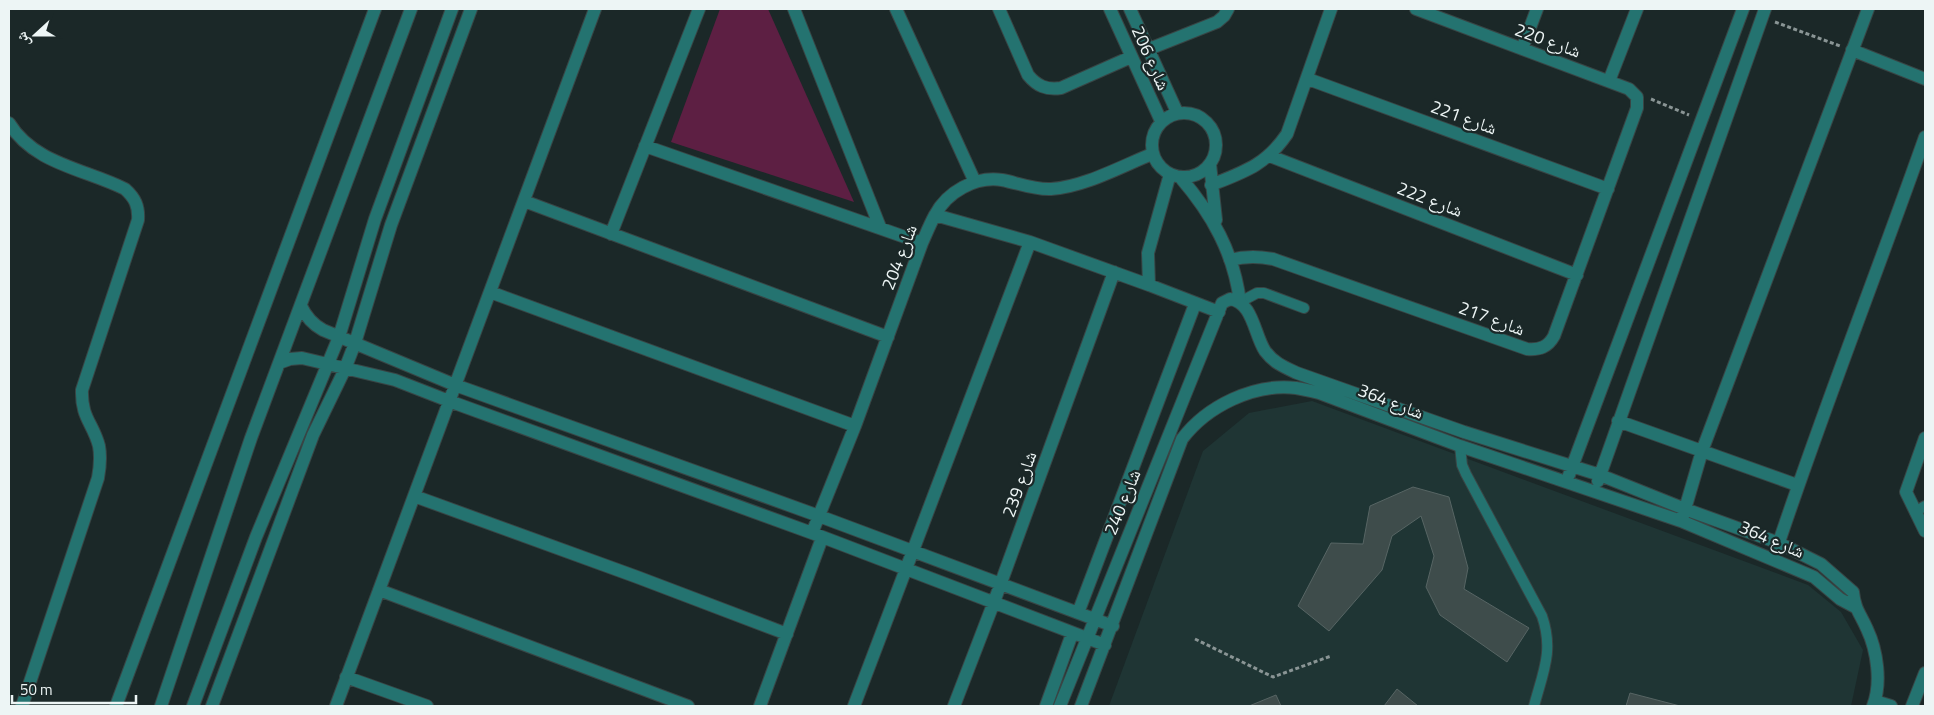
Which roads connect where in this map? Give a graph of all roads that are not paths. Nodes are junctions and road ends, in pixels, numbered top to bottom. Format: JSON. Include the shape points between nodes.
{"nodes":[{"id":1,"x":375,"y":9,"type":"edge"},
{"id":2,"x":411,"y":9,"type":"edge"},
{"id":3,"x":452,"y":9,"type":"edge"},
{"id":4,"x":471,"y":9,"type":"edge"},
{"id":5,"x":596,"y":9,"type":"edge"},
{"id":6,"x":699,"y":9,"type":"edge"},
{"id":7,"x":794,"y":9,"type":"edge"},
{"id":8,"x":896,"y":9,"type":"edge"},
{"id":9,"x":999,"y":9,"type":"edge"},
{"id":10,"x":1110,"y":9,"type":"edge"},
{"id":11,"x":1130,"y":9,"type":"edge"},
{"id":12,"x":1228,"y":9,"type":"edge"},
{"id":13,"x":1331,"y":9,"type":"edge"},
{"id":14,"x":1416,"y":9,"type":"edge"},
{"id":15,"x":1537,"y":9,"type":"edge"},
{"id":16,"x":1636,"y":9,"type":"edge"},
{"id":17,"x":1743,"y":9,"type":"edge"},
{"id":18,"x":1868,"y":9,"type":"edge"},
{"id":19,"x":1430,"y":11,"type":"edge"},
{"id":20,"x":1763,"y":13,"type":"edge"},
{"id":21,"x":1149,"y":49,"type":"junction"},
{"id":22,"x":1522,"y":49,"type":"junction"},
{"id":23,"x":1852,"y":50,"type":"junction"},
{"id":24,"x":1131,"y":57,"type":"junction"},
{"id":25,"x":1308,"y":79,"type":"junction"},
{"id":26,"x":1925,"y":79,"type":"edge"},
{"id":27,"x":1609,"y":81,"type":"junction"},
{"id":28,"x":1635,"y":95,"type":"joint"},
{"id":29,"x":1178,"y":112,"type":"junction"},
{"id":30,"x":1161,"y":121,"type":"junction"},
{"id":31,"x":9,"y":123,"type":"edge"},
{"id":32,"x":1925,"y":138,"type":"edge"},
{"id":33,"x":645,"y":146,"type":"junction"},
{"id":34,"x":1152,"y":154,"type":"junction"},
{"id":35,"x":1270,"y":156,"type":"junction"},
{"id":36,"x":1210,"y":164,"type":"junction"},
{"id":37,"x":1175,"y":176,"type":"junction"},
{"id":38,"x":975,"y":182,"type":"junction"},
{"id":39,"x":1211,"y":185,"type":"junction"},
{"id":40,"x":1608,"y":189,"type":"junction"},
{"id":41,"x":524,"y":201,"type":"junction"},
{"id":42,"x":935,"y":215,"type":"junction"},
{"id":43,"x":880,"y":227,"type":"junction"},
{"id":44,"x":1217,"y":228,"type":"junction"},
{"id":45,"x":612,"y":234,"type":"junction"},
{"id":46,"x":1030,"y":242,"type":"junction"},
{"id":47,"x":922,"y":243,"type":"junction"},
{"id":48,"x":1230,"y":260,"type":"junction"},
{"id":49,"x":1114,"y":272,"type":"junction"},
{"id":50,"x":1577,"y":275,"type":"junction"},
{"id":51,"x":1149,"y":285,"type":"junction"},
{"id":52,"x":490,"y":292,"type":"junction"},
{"id":53,"x":1240,"y":302,"type":"junction"},
{"id":54,"x":1195,"y":304,"type":"junction"},
{"id":55,"x":300,"y":306,"type":"junction"},
{"id":56,"x":1221,"y":308,"type":"junction"},
{"id":57,"x":1304,"y":308,"type":"dead end"},
{"id":58,"x":339,"y":337,"type":"junction"},
{"id":59,"x":888,"y":338,"type":"junction"},
{"id":60,"x":355,"y":343,"type":"junction"},
{"id":61,"x":279,"y":363,"type":"junction"},
{"id":62,"x":328,"y":364,"type":"junction"},
{"id":63,"x":345,"y":369,"type":"junction"},
{"id":64,"x":454,"y":386,"type":"junction"},
{"id":65,"x":449,"y":401,"type":"junction"},
{"id":66,"x":1618,"y":421,"type":"junction"},
{"id":67,"x":855,"y":426,"type":"junction"},
{"id":68,"x":1925,"y":438,"type":"edge"},
{"id":69,"x":1460,"y":446,"type":"junction"},
{"id":70,"x":1702,"y":451,"type":"junction"},
{"id":71,"x":1572,"y":467,"type":"junction"},
{"id":72,"x":1600,"y":475,"type":"junction"},
{"id":73,"x":1568,"y":481,"type":"junction"},
{"id":74,"x":1798,"y":485,"type":"junction"},
{"id":75,"x":1596,"y":491,"type":"junction"},
{"id":76,"x":414,"y":496,"type":"junction"},
{"id":77,"x":1920,"y":509,"type":"edge"},
{"id":78,"x":1683,"y":515,"type":"junction"},
{"id":79,"x":819,"y":516,"type":"junction"},
{"id":80,"x":1925,"y":531,"type":"edge"},
{"id":81,"x":817,"y":536,"type":"junction"},
{"id":82,"x":1779,"y":543,"type":"junction"},
{"id":83,"x":913,"y":551,"type":"junction"},
{"id":84,"x":1774,"y":558,"type":"junction"},
{"id":85,"x":906,"y":570,"type":"junction"},
{"id":86,"x":1001,"y":584,"type":"junction"},
{"id":87,"x":379,"y":590,"type":"junction"},
{"id":88,"x":994,"y":602,"type":"junction"},
{"id":89,"x":1855,"y":607,"type":"junction"},
{"id":90,"x":1078,"y":614,"type":"junction"},
{"id":91,"x":1093,"y":620,"type":"junction"},
{"id":92,"x":1113,"y":626,"type":"junction"},
{"id":93,"x":787,"y":634,"type":"junction"},
{"id":94,"x":1072,"y":634,"type":"junction"},
{"id":95,"x":1086,"y":639,"type":"junction"},
{"id":96,"x":1105,"y":646,"type":"junction"},
{"id":97,"x":1925,"y":673,"type":"edge"},
{"id":98,"x":346,"y":677,"type":"junction"},
{"id":99,"x":1874,"y":704,"type":"edge"},
{"id":100,"x":22,"y":706,"type":"edge"},
{"id":101,"x":116,"y":706,"type":"edge"},
{"id":102,"x":161,"y":706,"type":"edge"},
{"id":103,"x":193,"y":706,"type":"edge"},
{"id":104,"x":212,"y":706,"type":"edge"},
{"id":105,"x":336,"y":706,"type":"edge"},
{"id":106,"x":427,"y":706,"type":"edge"},
{"id":107,"x":688,"y":706,"type":"edge"},
{"id":108,"x":760,"y":706,"type":"edge"},
{"id":109,"x":854,"y":706,"type":"edge"},
{"id":110,"x":954,"y":706,"type":"edge"},
{"id":111,"x":1046,"y":706,"type":"edge"},
{"id":112,"x":1060,"y":706,"type":"edge"},
{"id":113,"x":1081,"y":706,"type":"edge"},
{"id":114,"x":1534,"y":706,"type":"edge"},
{"id":115,"x":1891,"y":706,"type":"edge"},
{"id":116,"x":1912,"y":706,"type":"edge"}],
"edges":[{"from":1,"to":101,"type":"street"},
{"from":2,"to":55,"type":"street"},
{"from":3,"to":58,"type":"street","via":[[376,219]]},
{"from":4,"to":60,"type":"street","via":[[391,225]]},
{"from":5,"to":41,"type":"street"},
{"from":6,"to":33,"type":"street"},
{"from":7,"to":43,"type":"street"},
{"from":8,"to":38,"type":"street"},
{"from":9,"to":24,"type":"street","via":[[1028,75],[1042,87],[1061,88]]},
{"from":10,"to":24,"type":"street","name":"شارع 206"},
{"from":11,"to":21,"type":"street","name":"شارع 206"},
{"from":12,"to":21,"type":"street","via":[[1217,22]]},
{"from":13,"to":25,"type":"street"},
{"from":14,"to":19,"type":"street","name":"شارع 220"},
{"from":15,"to":22,"type":"street"},
{"from":16,"to":27,"type":"street"},
{"from":17,"to":71,"type":"street"},
{"from":18,"to":23,"type":"street"},
{"from":19,"to":22,"type":"street","name":"شارع 220"},
{"from":20,"to":66,"type":"street"},
{"from":21,"to":29,"type":"street","name":"شارع 206"},
{"from":22,"to":27,"type":"street","name":"شارع 220"},
{"from":23,"to":26,"type":"street"},
{"from":23,"to":70,"type":"street"},
{"from":24,"to":30,"type":"street","name":"شارع 206"},
{"from":25,"to":35,"type":"street","via":[[1287,134]]},
{"from":25,"to":40,"type":"street","name":"شارع 221"},
{"from":27,"to":28,"type":"street","name":"شارع 220"},
{"from":28,"to":40,"type":"street","name":"شارع 217","via":[[1637,108]]},
{"from":29,"to":30,"type":"street"},
{"from":29,"to":36,"type":"street","via":[[1199,116],[1214,132],[1215,154]]},
{"from":30,"to":34,"type":"street","via":[[1153,134]]},
{"from":31,"to":100,"type":"street","via":[[22,139],[45,157],[125,189],[135,199],[139,213],[82,390],[83,409],[99,446],[98,478]]},
{"from":32,"to":74,"type":"street"},
{"from":33,"to":43,"type":"street"},
{"from":33,"to":45,"type":"street"},
{"from":34,"to":37,"type":"street","via":[[1161,168]]},
{"from":34,"to":38,"type":"street","name":"شارع 204","via":[[1064,187],[1036,188],[994,179]]},
{"from":35,"to":39,"type":"street","via":[[1247,171]]},
{"from":35,"to":50,"type":"street","name":"شارع 222"},
{"from":36,"to":37,"type":"street","via":[[1191,176]]},
{"from":36,"to":39,"type":"street"},
{"from":37,"to":44,"type":"street","via":[[1206,210]]},
{"from":37,"to":51,"type":"street","via":[[1148,254]]},
{"from":38,"to":42,"type":"street","name":"شارع 204","via":[[947,198]]},
{"from":39,"to":44,"type":"street"},
{"from":40,"to":50,"type":"street","name":"شارع 217"},
{"from":41,"to":45,"type":"street"},
{"from":41,"to":52,"type":"street"},
{"from":42,"to":46,"type":"street"},
{"from":42,"to":47,"type":"street","name":"شارع 204"},
{"from":43,"to":47,"type":"street"},
{"from":44,"to":48,"type":"street"},
{"from":45,"to":59,"type":"street"},
{"from":46,"to":49,"type":"street"},
{"from":46,"to":83,"type":"street"},
{"from":47,"to":59,"type":"street","name":"شارع 204"},
{"from":48,"to":50,"type":"street","name":"شارع 217","via":[[1258,256],[1272,259],[1536,350],[1544,348],[1554,336]]},
{"from":48,"to":53,"type":"street","via":[[1238,280]]},
{"from":49,"to":51,"type":"street"},
{"from":49,"to":86,"type":"street","name":"شارع 239"},
{"from":51,"to":54,"type":"street"},
{"from":52,"to":64,"type":"street"},
{"from":52,"to":67,"type":"street"},
{"from":53,"to":56,"type":"street","via":[[1230,299]]},
{"from":53,"to":57,"type":"lane","via":[[1264,293]]},
{"from":53,"to":71,"type":"street","name":"شارع 364","via":[[1246,308],[1266,352],[1276,363],[1297,374]]},
{"from":54,"to":56,"type":"street"},
{"from":54,"to":90,"type":"street"},
{"from":55,"to":58,"type":"street","via":[[313,324]]},
{"from":55,"to":61,"type":"street"},
{"from":56,"to":91,"type":"street","name":"شارع 240"},
{"from":58,"to":60,"type":"street"},
{"from":58,"to":62,"type":"street"},
{"from":59,"to":67,"type":"street","name":"شارع 204"},
{"from":60,"to":63,"type":"street"},
{"from":60,"to":64,"type":"street"},
{"from":61,"to":62,"type":"street","via":[[302,358]]},
{"from":61,"to":102,"type":"street"},
{"from":62,"to":63,"type":"street"},
{"from":62,"to":103,"type":"street","via":[[256,537]]},
{"from":63,"to":65,"type":"street","via":[[395,380]]},
{"from":63,"to":104,"type":"street","via":[[313,434]]},
{"from":64,"to":65,"type":"street"},
{"from":64,"to":79,"type":"street"},
{"from":65,"to":76,"type":"street"},
{"from":65,"to":81,"type":"street"},
{"from":66,"to":70,"type":"street"},
{"from":66,"to":72,"type":"street"},
{"from":67,"to":79,"type":"street","name":"شارع 204"},
{"from":68,"to":77,"type":"street","via":[[1906,492]]},
{"from":69,"to":73,"type":"street","name":"شارع 364"},
{"from":69,"to":92,"type":"street","name":"شارع 364","via":[[1319,393],[1295,388],[1255,391],[1229,400],[1191,427],[1182,439]]},
{"from":69,"to":114,"type":"lane","via":[[1466,474],[1546,628],[1547,654]]},
{"from":70,"to":74,"type":"street"},
{"from":70,"to":78,"type":"street"},
{"from":71,"to":72,"type":"street","name":"شارع 364"},
{"from":71,"to":73,"type":"street"},
{"from":72,"to":75,"type":"street"},
{"from":72,"to":78,"type":"street","name":"شارع 364"},
{"from":73,"to":75,"type":"street","name":"شارع 364"},
{"from":74,"to":82,"type":"street"},
{"from":75,"to":78,"type":"street","name":"شارع 364"},
{"from":76,"to":87,"type":"street"},
{"from":76,"to":93,"type":"street"},
{"from":77,"to":80,"type":"street"},
{"from":78,"to":82,"type":"street","name":"شارع 364"},
{"from":78,"to":84,"type":"street","name":"شارع 364"},
{"from":79,"to":81,"type":"street","name":"شارع 204"},
{"from":79,"to":83,"type":"street"},
{"from":81,"to":85,"type":"street"},
{"from":81,"to":93,"type":"street","name":"شارع 204"},
{"from":82,"to":84,"type":"street"},
{"from":82,"to":89,"type":"street","name":"شارع 364","via":[[1821,564],[1853,592]]},
{"from":83,"to":85,"type":"street"},
{"from":83,"to":86,"type":"street"},
{"from":84,"to":89,"type":"street","name":"شارع 364","via":[[1814,577]]},
{"from":85,"to":88,"type":"street"},
{"from":85,"to":109,"type":"street"},
{"from":86,"to":88,"type":"street","name":"شارع 239"},
{"from":86,"to":90,"type":"street"},
{"from":87,"to":98,"type":"street"},
{"from":87,"to":107,"type":"street"},
{"from":88,"to":94,"type":"street"},
{"from":88,"to":110,"type":"street","name":"شارع 239"},
{"from":89,"to":99,"type":"street","name":"شارع 364","via":[[1868,630],[1875,655],[1877,681]]},
{"from":90,"to":91,"type":"street"},
{"from":91,"to":92,"type":"street"},
{"from":91,"to":95,"type":"street","name":"شارع 240"},
{"from":92,"to":96,"type":"street","name":"شارع 364"},
{"from":93,"to":108,"type":"street","name":"شارع 204"},
{"from":94,"to":95,"type":"street"},
{"from":94,"to":111,"type":"street"},
{"from":95,"to":96,"type":"street"},
{"from":95,"to":112,"type":"street","name":"شارع 240"},
{"from":96,"to":113,"type":"street","name":"شارع 364"},
{"from":97,"to":116,"type":"street"},
{"from":98,"to":105,"type":"street"},
{"from":98,"to":106,"type":"street"},
{"from":99,"to":115,"type":"street"}]}
